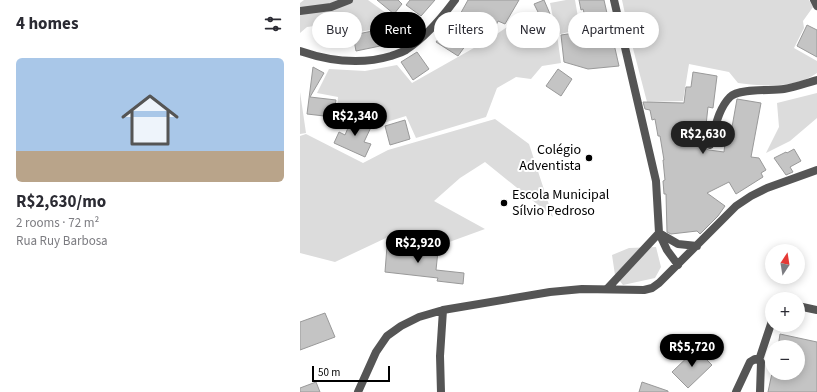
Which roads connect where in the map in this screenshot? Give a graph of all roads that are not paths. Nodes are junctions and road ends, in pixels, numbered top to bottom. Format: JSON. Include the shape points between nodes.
{"nodes":[{"id":1,"x":349,"y":0,"type":"edge"},
{"id":2,"x":455,"y":0,"type":"edge"},
{"id":3,"x":614,"y":0,"type":"edge"},
{"id":4,"x":814,"y":0,"type":"edge"},
{"id":5,"x":817,"y":6,"type":"edge"},
{"id":6,"x":300,"y":11,"type":"edge"},
{"id":7,"x":300,"y":51,"type":"edge"},
{"id":8,"x":817,"y":80,"type":"edge"},
{"id":9,"x":710,"y":145,"type":"dead end"},
{"id":10,"x":817,"y":170,"type":"edge"},
{"id":11,"x":659,"y":233,"type":"junction"},
{"id":12,"x":697,"y":246,"type":"junction"},
{"id":13,"x":678,"y":264,"type":"junction"},
{"id":14,"x":609,"y":287,"type":"junction"},
{"id":15,"x":805,"y":307,"type":"edge"},
{"id":16,"x":443,"y":310,"type":"junction"},
{"id":17,"x":817,"y":310,"type":"edge"},
{"id":18,"x":768,"y":332,"type":"edge"},
{"id":19,"x":759,"y":360,"type":"junction"},
{"id":20,"x":358,"y":392,"type":"edge"},
{"id":21,"x":441,"y":392,"type":"edge"},
{"id":22,"x":736,"y":392,"type":"edge"},
{"id":23,"x":760,"y":392,"type":"edge"}],
"edges":[{"from":1,"to":6,"type":"street","via":[[331,7]]},
{"from":2,"to":7,"type":"street","via":[[439,21],[404,52],[382,59],[359,62]]},
{"from":3,"to":11,"type":"street","via":[[655,174]]},
{"from":4,"to":5,"type":"street"},
{"from":8,"to":9,"type":"street","via":[[783,89],[733,94],[723,107]]},
{"from":10,"to":12,"type":"street","via":[[767,188],[746,199]]},
{"from":11,"to":12,"type":"street","via":[[678,244]]},
{"from":11,"to":13,"type":"street","via":[[669,255]]},
{"from":11,"to":14,"type":"street"},
{"from":12,"to":13,"type":"street"},
{"from":13,"to":14,"type":"street","via":[[652,288],[636,290]]},
{"from":14,"to":16,"type":"street","via":[[558,291]]},
{"from":15,"to":17,"type":"street"},
{"from":16,"to":20,"type":"street","via":[[418,317],[387,336],[376,352]]},
{"from":16,"to":21,"type":"street"},
{"from":18,"to":19,"type":"street"},
{"from":19,"to":22,"type":"street","via":[[750,362]]},
{"from":19,"to":23,"type":"street"}]}
